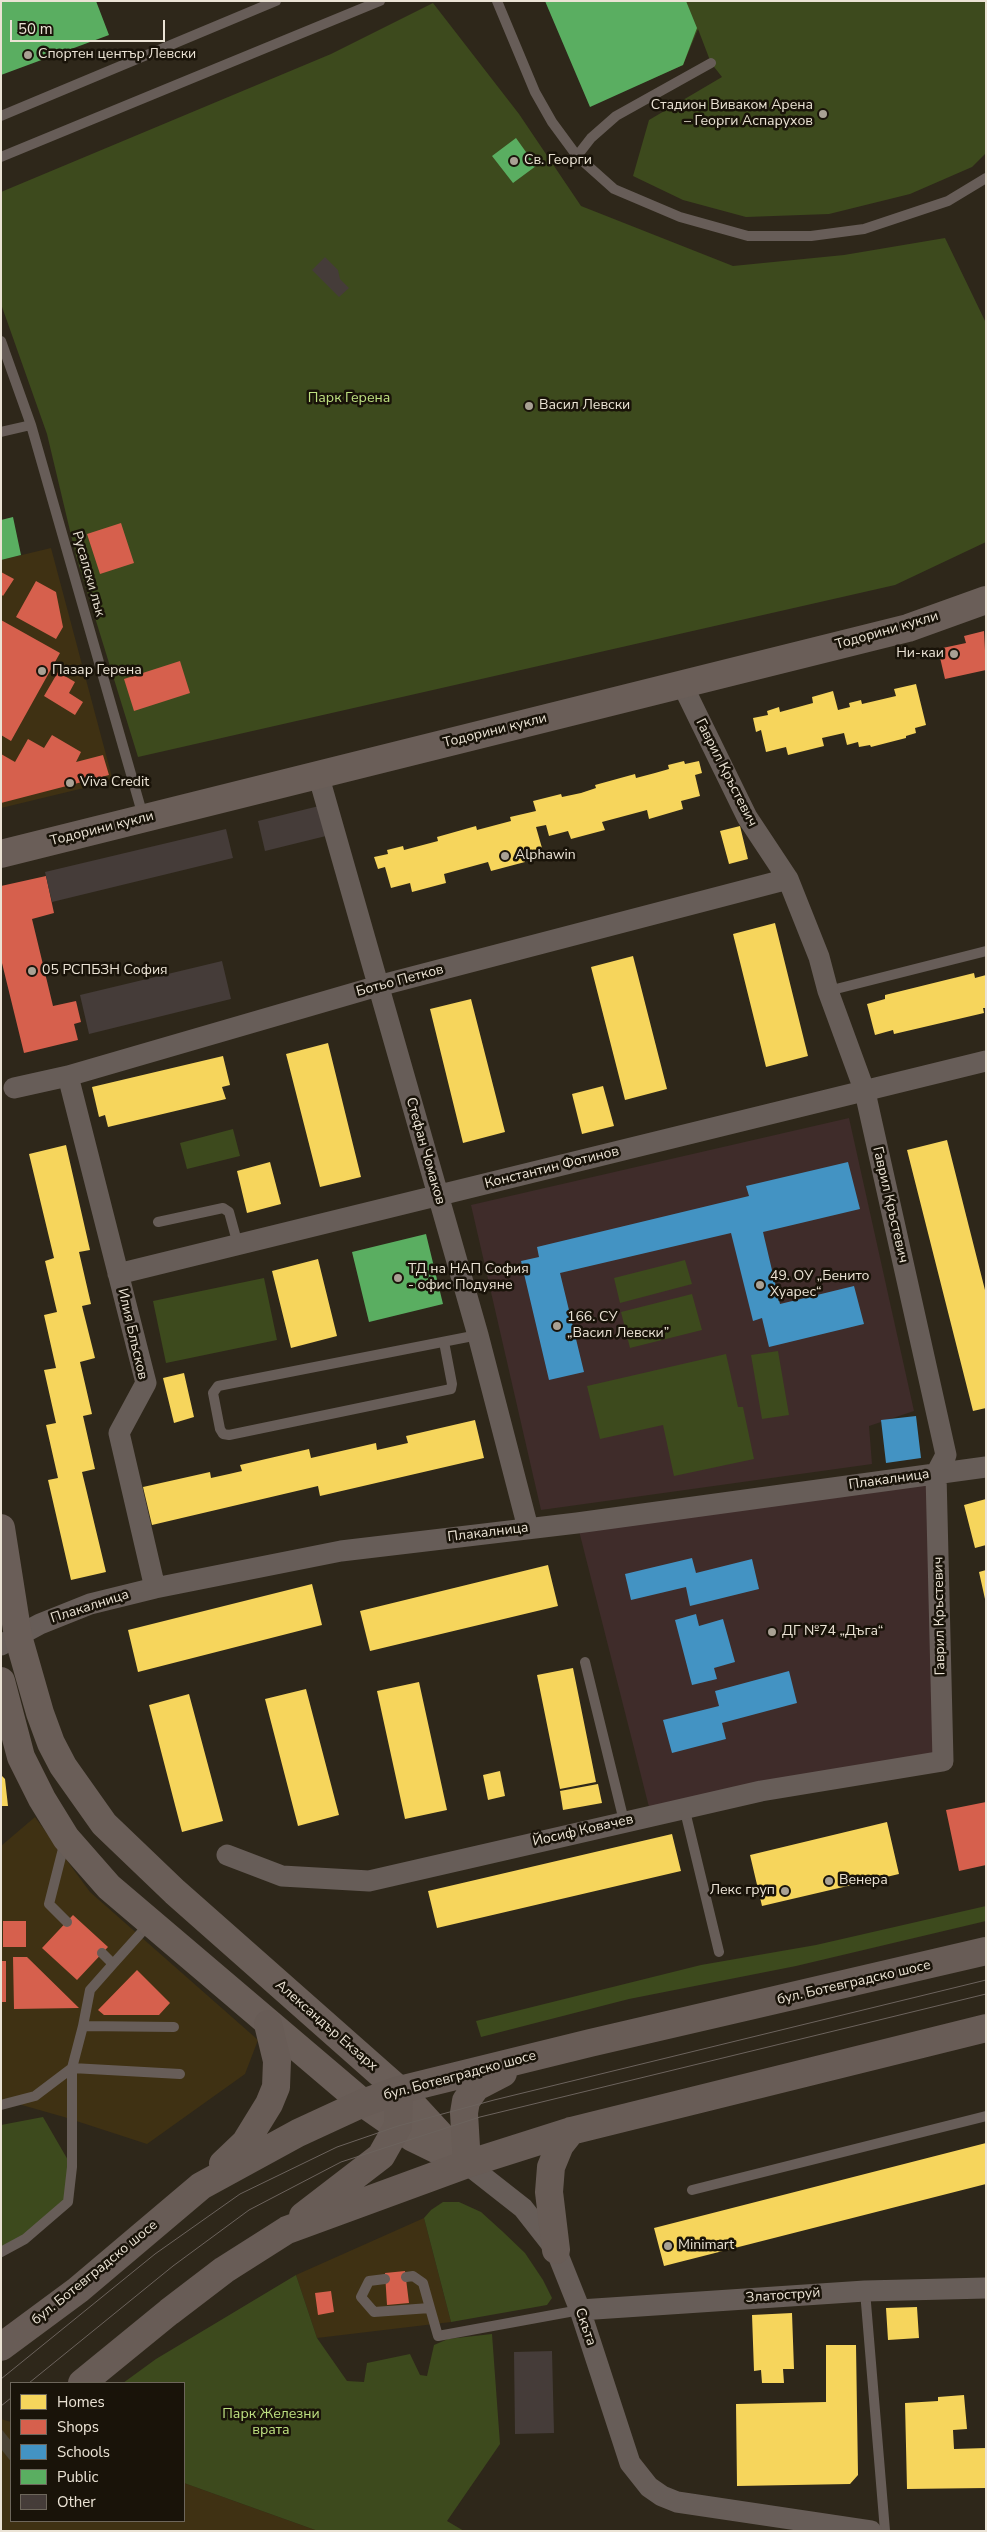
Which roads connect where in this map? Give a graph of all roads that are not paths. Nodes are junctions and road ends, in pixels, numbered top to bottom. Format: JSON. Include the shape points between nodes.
{"nodes":[{"id":1,"x":276,"y":1,"type":"edge"},
{"id":2,"x":380,"y":1,"type":"edge"},
{"id":3,"x":497,"y":1,"type":"edge"},
{"id":4,"x":711,"y":63,"type":"dead end"},
{"id":5,"x":1,"y":116,"type":"edge"},
{"id":6,"x":577,"y":156,"type":"junction"},
{"id":7,"x":1,"y":157,"type":"edge"},
{"id":8,"x":986,"y":178,"type":"edge"},
{"id":9,"x":1,"y":341,"type":"edge"},
{"id":10,"x":31,"y":425,"type":"junction"},
{"id":11,"x":1,"y":432,"type":"edge"},
{"id":12,"x":986,"y":600,"type":"edge"},
{"id":13,"x":682,"y":684,"type":"junction"},
{"id":14,"x":318,"y":774,"type":"junction"},
{"id":15,"x":144,"y":817,"type":"junction"},
{"id":16,"x":1,"y":854,"type":"edge"},
{"id":17,"x":788,"y":879,"type":"junction"},
{"id":18,"x":986,"y":951,"type":"edge"},
{"id":19,"x":378,"y":986,"type":"junction"},
{"id":20,"x":828,"y":991,"type":"junction"},
{"id":21,"x":986,"y":1061,"type":"edge"},
{"id":22,"x":68,"y":1076,"type":"junction"},
{"id":23,"x":14,"y":1088,"type":"dead end"},
{"id":24,"x":865,"y":1092,"type":"junction"},
{"id":25,"x":438,"y":1196,"type":"junction"},
{"id":26,"x":158,"y":1222,"type":"dead end"},
{"id":27,"x":238,"y":1245,"type":"junction"},
{"id":28,"x":118,"y":1274,"type":"junction"},
{"id":29,"x":478,"y":1335,"type":"junction"},
{"id":30,"x":444,"y":1342,"type":"junction"},
{"id":31,"x":986,"y":1467,"type":"edge"},
{"id":32,"x":936,"y":1474,"type":"junction"},
{"id":33,"x":1,"y":1528,"type":"edge"},
{"id":34,"x":528,"y":1528,"type":"junction"},
{"id":35,"x":155,"y":1588,"type":"junction"},
{"id":36,"x":10,"y":1641,"type":"edge"},
{"id":37,"x":585,"y":1662,"type":"dead end"},
{"id":38,"x":1,"y":1682,"type":"edge"},
{"id":39,"x":943,"y":1761,"type":"joint"},
{"id":40,"x":684,"y":1807,"type":"junction"},
{"id":41,"x":624,"y":1821,"type":"junction"},
{"id":42,"x":66,"y":1838,"type":"junction"},
{"id":43,"x":226,"y":1855,"type":"dead end"},
{"id":44,"x":67,"y":1922,"type":"dead end"},
{"id":45,"x":150,"y":1923,"type":"junction"},
{"id":46,"x":986,"y":1951,"type":"edge"},
{"id":47,"x":719,"y":1952,"type":"dead end"},
{"id":48,"x":102,"y":1954,"type":"dead end"},
{"id":49,"x":113,"y":1964,"type":"junction"},
{"id":50,"x":268,"y":2024,"type":"junction"},
{"id":51,"x":83,"y":2026,"type":"junction"},
{"id":52,"x":174,"y":2027,"type":"dead end"},
{"id":53,"x":984,"y":2030,"type":"edge"},
{"id":54,"x":534,"y":2057,"type":"junction"},
{"id":55,"x":72,"y":2068,"type":"junction"},
{"id":56,"x":180,"y":2074,"type":"dead end"},
{"id":57,"x":399,"y":2090,"type":"junction"},
{"id":58,"x":364,"y":2103,"type":"junction"},
{"id":59,"x":1,"y":2105,"type":"edge"},
{"id":60,"x":986,"y":2116,"type":"edge"},
{"id":61,"x":398,"y":2126,"type":"junction"},
{"id":62,"x":571,"y":2131,"type":"junction"},
{"id":63,"x":467,"y":2164,"type":"junction"},
{"id":64,"x":201,"y":2186,"type":"junction"},
{"id":65,"x":692,"y":2190,"type":"dead end"},
{"id":66,"x":287,"y":2230,"type":"junction"},
{"id":67,"x":556,"y":2250,"type":"junction"},
{"id":68,"x":1,"y":2252,"type":"edge"},
{"id":69,"x":406,"y":2277,"type":"dead end"},
{"id":70,"x":385,"y":2279,"type":"dead end"},
{"id":71,"x":986,"y":2288,"type":"edge"},
{"id":72,"x":865,"y":2291,"type":"junction"},
{"id":73,"x":430,"y":2308,"type":"junction"},
{"id":74,"x":580,"y":2310,"type":"junction"},
{"id":75,"x":1,"y":2348,"type":"edge"},
{"id":76,"x":83,"y":2382,"type":"edge"},
{"id":77,"x":871,"y":2531,"type":"edge"},
{"id":78,"x":885,"y":2531,"type":"edge"}],
"edges":[{"from":1,"to":5,"type":"lane"},
{"from":2,"to":7,"type":"lane"},
{"from":3,"to":6,"type":"lane","via":[[535,92]]},
{"from":4,"to":6,"type":"lane","via":[[616,116],[591,138]]},
{"from":6,"to":8,"type":"lane","via":[[614,189],[680,217],[748,236],[811,236],[864,229],[948,201]]},
{"from":9,"to":10,"type":"lane","name":"Русалски лък"},
{"from":10,"to":11,"type":"lane"},
{"from":10,"to":15,"type":"lane","name":"Русалски лък"},
{"from":12,"to":13,"type":"street","name":"Тодорини кукли","via":[[908,628]]},
{"from":13,"to":14,"type":"street","name":"Тодорини кукли"},
{"from":13,"to":17,"type":"street","name":"Гаврил Кръстевич","via":[[747,817]]},
{"from":14,"to":15,"type":"street","name":"Тодорини кукли"},
{"from":14,"to":19,"type":"street","name":"Стефан Чомаков"},
{"from":15,"to":16,"type":"street","name":"Тодорини кукли"},
{"from":17,"to":19,"type":"street","name":"Ботьо Петков"},
{"from":17,"to":20,"type":"street","name":"Гаврил Кръстевич"},
{"from":18,"to":20,"type":"lane"},
{"from":19,"to":22,"type":"street","name":"Ботьо Петков"},
{"from":19,"to":25,"type":"street","name":"Стефан Чомаков"},
{"from":20,"to":24,"type":"street","name":"Гаврил Кръстевич"},
{"from":21,"to":24,"type":"street","name":"Константин Фотинов"},
{"from":22,"to":23,"type":"street","name":"Ботьо Петков"},
{"from":22,"to":28,"type":"street","name":"Илия Блъсков"},
{"from":24,"to":25,"type":"street","name":"Константин Фотинов"},
{"from":24,"to":32,"type":"street","name":"Гаврил Кръстевич","via":[[946,1455]]},
{"from":25,"to":27,"type":"street","name":"Константин Фотинов"},
{"from":25,"to":29,"type":"street","name":"Стефан Чомаков"},
{"from":26,"to":27,"type":"lane","via":[[223,1208],[229,1212]]},
{"from":27,"to":28,"type":"street","name":"Константин Фотинов"},
{"from":28,"to":35,"type":"street","name":"Илия Блъсков","via":[[146,1384],[119,1433]]},
{"from":29,"to":30,"type":"lane"},
{"from":29,"to":34,"type":"street","name":"Стефан Чомаков"},
{"from":30,"to":30,"type":"lane","via":[[218,1386],[213,1394],[220,1430],[229,1435],[450,1389],[452,1384]]},
{"from":31,"to":32,"type":"street","name":"Плакалница"},
{"from":32,"to":34,"type":"street","name":"Плакалница"},
{"from":32,"to":39,"type":"street","name":"Гаврил Кръстевич"},
{"from":33,"to":36,"type":"street","name":"Александър Екзарх"},
{"from":34,"to":35,"type":"street","name":"Плакалница","via":[[341,1551]]},
{"from":35,"to":36,"type":"street","name":"Плакалница","via":[[90,1604],[40,1624]]},
{"from":36,"to":57,"type":"street","name":"Александър Екзарх","via":[[24,1661],[51,1743],[63,1766],[104,1824],[175,1892]]},
{"from":37,"to":41,"type":"lane"},
{"from":38,"to":42,"type":"street","via":[[21,1756]]},
{"from":39,"to":40,"type":"street","name":"Йосиф Ковачев"},
{"from":40,"to":41,"type":"street","name":"Йосиф Ковачев"},
{"from":40,"to":47,"type":"lane"},
{"from":41,"to":43,"type":"street","name":"Йосиф Ковачев","via":[[369,1881],[282,1876]]},
{"from":42,"to":44,"type":"lane","via":[[49,1904]]},
{"from":42,"to":45,"type":"street","via":[[109,1887]]},
{"from":45,"to":49,"type":"lane"},
{"from":45,"to":50,"type":"street"},
{"from":46,"to":54,"type":"main road","name":"бул. Ботевградско шосе"},
{"from":48,"to":49,"type":"lane"},
{"from":49,"to":51,"type":"lane","via":[[90,1990]]},
{"from":50,"to":58,"type":"street"},
{"from":50,"to":64,"type":"main road","via":[[277,2061],[273,2095],[245,2143]]},
{"from":51,"to":52,"type":"lane"},
{"from":51,"to":55,"type":"lane"},
{"from":53,"to":62,"type":"main road"},
{"from":54,"to":57,"type":"main road","name":"бул. Ботевградско шосе"},
{"from":54,"to":63,"type":"main road","via":[[476,2087],[466,2101]]},
{"from":55,"to":56,"type":"lane"},
{"from":55,"to":59,"type":"lane","via":[[35,2096]]},
{"from":55,"to":68,"type":"lane","via":[[72,2167],[68,2202],[24,2239]]},
{"from":57,"to":58,"type":"main road","name":"бул. Ботевградско шосе"},
{"from":57,"to":61,"type":"main road"},
{"from":57,"to":63,"type":"street","name":"Александър Екзарх"},
{"from":58,"to":61,"type":"street"},
{"from":58,"to":64,"type":"main road","name":"бул. Ботевградско шосе","via":[[298,2133]]},
{"from":60,"to":65,"type":"lane"},
{"from":61,"to":63,"type":"street","via":[[413,2138]]},
{"from":61,"to":66,"type":"main road","via":[[381,2156]]},
{"from":62,"to":63,"type":"main road"},
{"from":62,"to":67,"type":"main road","via":[[560,2145],[551,2167],[549,2192]]},
{"from":63,"to":66,"type":"main road"},
{"from":63,"to":67,"type":"street","name":"Скъта","via":[[523,2208]]},
{"from":64,"to":75,"type":"main road","name":"бул. Ботевградско шосе","via":[[78,2290]]},
{"from":66,"to":76,"type":"main road","via":[[224,2270]]},
{"from":67,"to":74,"type":"street","name":"Скъта"},
{"from":69,"to":73,"type":"lane","via":[[413,2276],[423,2283]]},
{"from":70,"to":73,"type":"lane","via":[[369,2281],[361,2297],[374,2312]]},
{"from":71,"to":72,"type":"street","name":"Златоструй"},
{"from":72,"to":74,"type":"street","name":"Златоструй"},
{"from":72,"to":78,"type":"lane"},
{"from":73,"to":74,"type":"lane","via":[[438,2336]]},
{"from":74,"to":77,"type":"street","name":"Скъта","via":[[630,2463],[649,2487],[677,2502]]}]}
